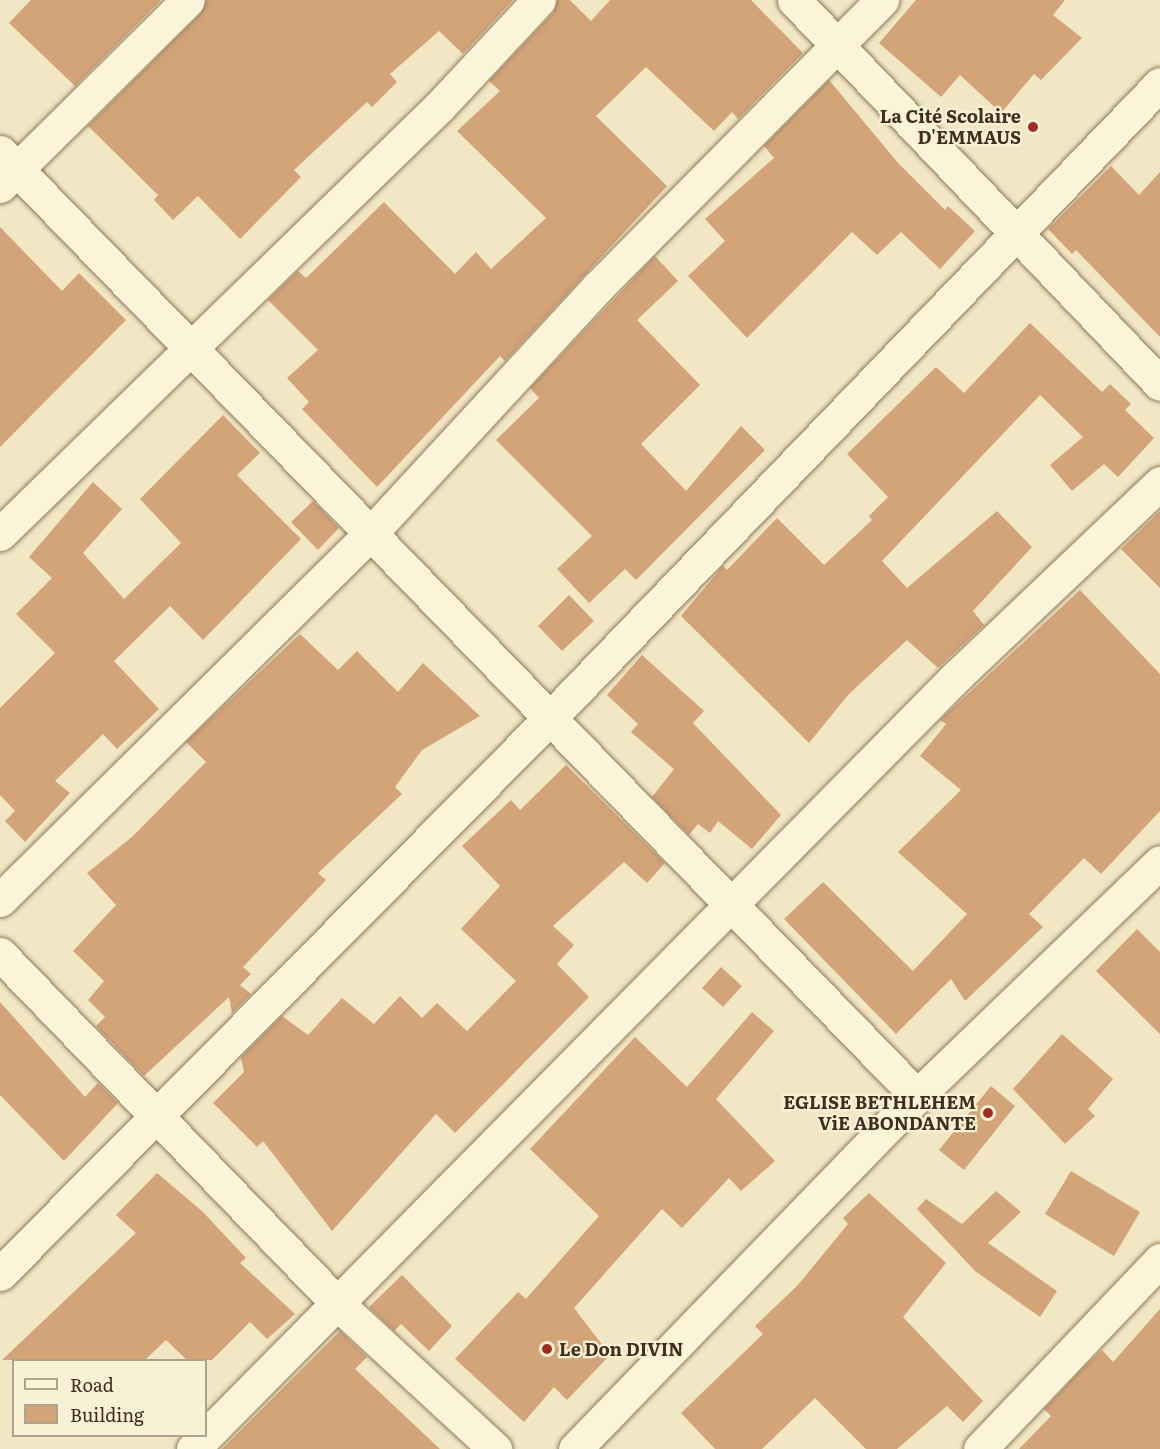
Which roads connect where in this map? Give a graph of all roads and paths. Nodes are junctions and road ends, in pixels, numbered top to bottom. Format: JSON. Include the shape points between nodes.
{"nodes":[{"id":1,"x":188,"y":0,"type":"edge"},
{"id":2,"x":539,"y":0,"type":"edge"},
{"id":3,"x":795,"y":0,"type":"edge"},
{"id":4,"x":882,"y":0,"type":"edge"},
{"id":5,"x":839,"y":45,"type":"junction"},
{"id":6,"x":1160,"y":84,"type":"edge"},
{"id":7,"x":6,"y":169,"type":"edge"},
{"id":8,"x":1016,"y":232,"type":"junction"},
{"id":9,"x":189,"y":347,"type":"junction"},
{"id":10,"x":1160,"y":384,"type":"edge"},
{"id":11,"x":1160,"y":483,"type":"edge"},
{"id":12,"x":0,"y":534,"type":"edge"},
{"id":13,"x":370,"y":534,"type":"junction"},
{"id":14,"x":551,"y":717,"type":"junction"},
{"id":15,"x":1160,"y":862,"type":"edge"},
{"id":16,"x":0,"y":900,"type":"edge"},
{"id":17,"x":730,"y":910,"type":"junction"},
{"id":18,"x":0,"y":954,"type":"edge"},
{"id":19,"x":917,"y":1096,"type":"junction"},
{"id":20,"x":154,"y":1118,"type":"junction"},
{"id":21,"x":1160,"y":1260,"type":"edge"},
{"id":22,"x":0,"y":1274,"type":"edge"},
{"id":23,"x":338,"y":1304,"type":"junction"},
{"id":24,"x":207,"y":1435,"type":"edge"},
{"id":25,"x":205,"y":1437,"type":"edge"},
{"id":26,"x":193,"y":1449,"type":"edge"},
{"id":27,"x":495,"y":1449,"type":"edge"},
{"id":28,"x":574,"y":1449,"type":"edge"},
{"id":29,"x":980,"y":1449,"type":"edge"}],
"edges":[{"from":1,"to":7,"type":"street"},
{"from":2,"to":9,"type":"street","via":[[440,106]]},
{"from":3,"to":5,"type":"street"},
{"from":4,"to":5,"type":"street"},
{"from":5,"to":8,"type":"street"},
{"from":5,"to":13,"type":"street","via":[[598,287]]},
{"from":6,"to":8,"type":"street"},
{"from":7,"to":9,"type":"street"},
{"from":8,"to":10,"type":"street"},
{"from":8,"to":14,"type":"street"},
{"from":9,"to":12,"type":"street"},
{"from":9,"to":13,"type":"street"},
{"from":11,"to":17,"type":"street","via":[[958,675]]},
{"from":13,"to":14,"type":"street"},
{"from":13,"to":16,"type":"street"},
{"from":14,"to":17,"type":"street"},
{"from":14,"to":20,"type":"street"},
{"from":15,"to":19,"type":"street"},
{"from":17,"to":19,"type":"street"},
{"from":17,"to":23,"type":"street"},
{"from":18,"to":20,"type":"street"},
{"from":19,"to":28,"type":"street"},
{"from":20,"to":22,"type":"street"},
{"from":20,"to":23,"type":"street"},
{"from":21,"to":29,"type":"street"},
{"from":23,"to":24,"type":"street"},
{"from":23,"to":27,"type":"street"},
{"from":25,"to":26,"type":"street"}]}
